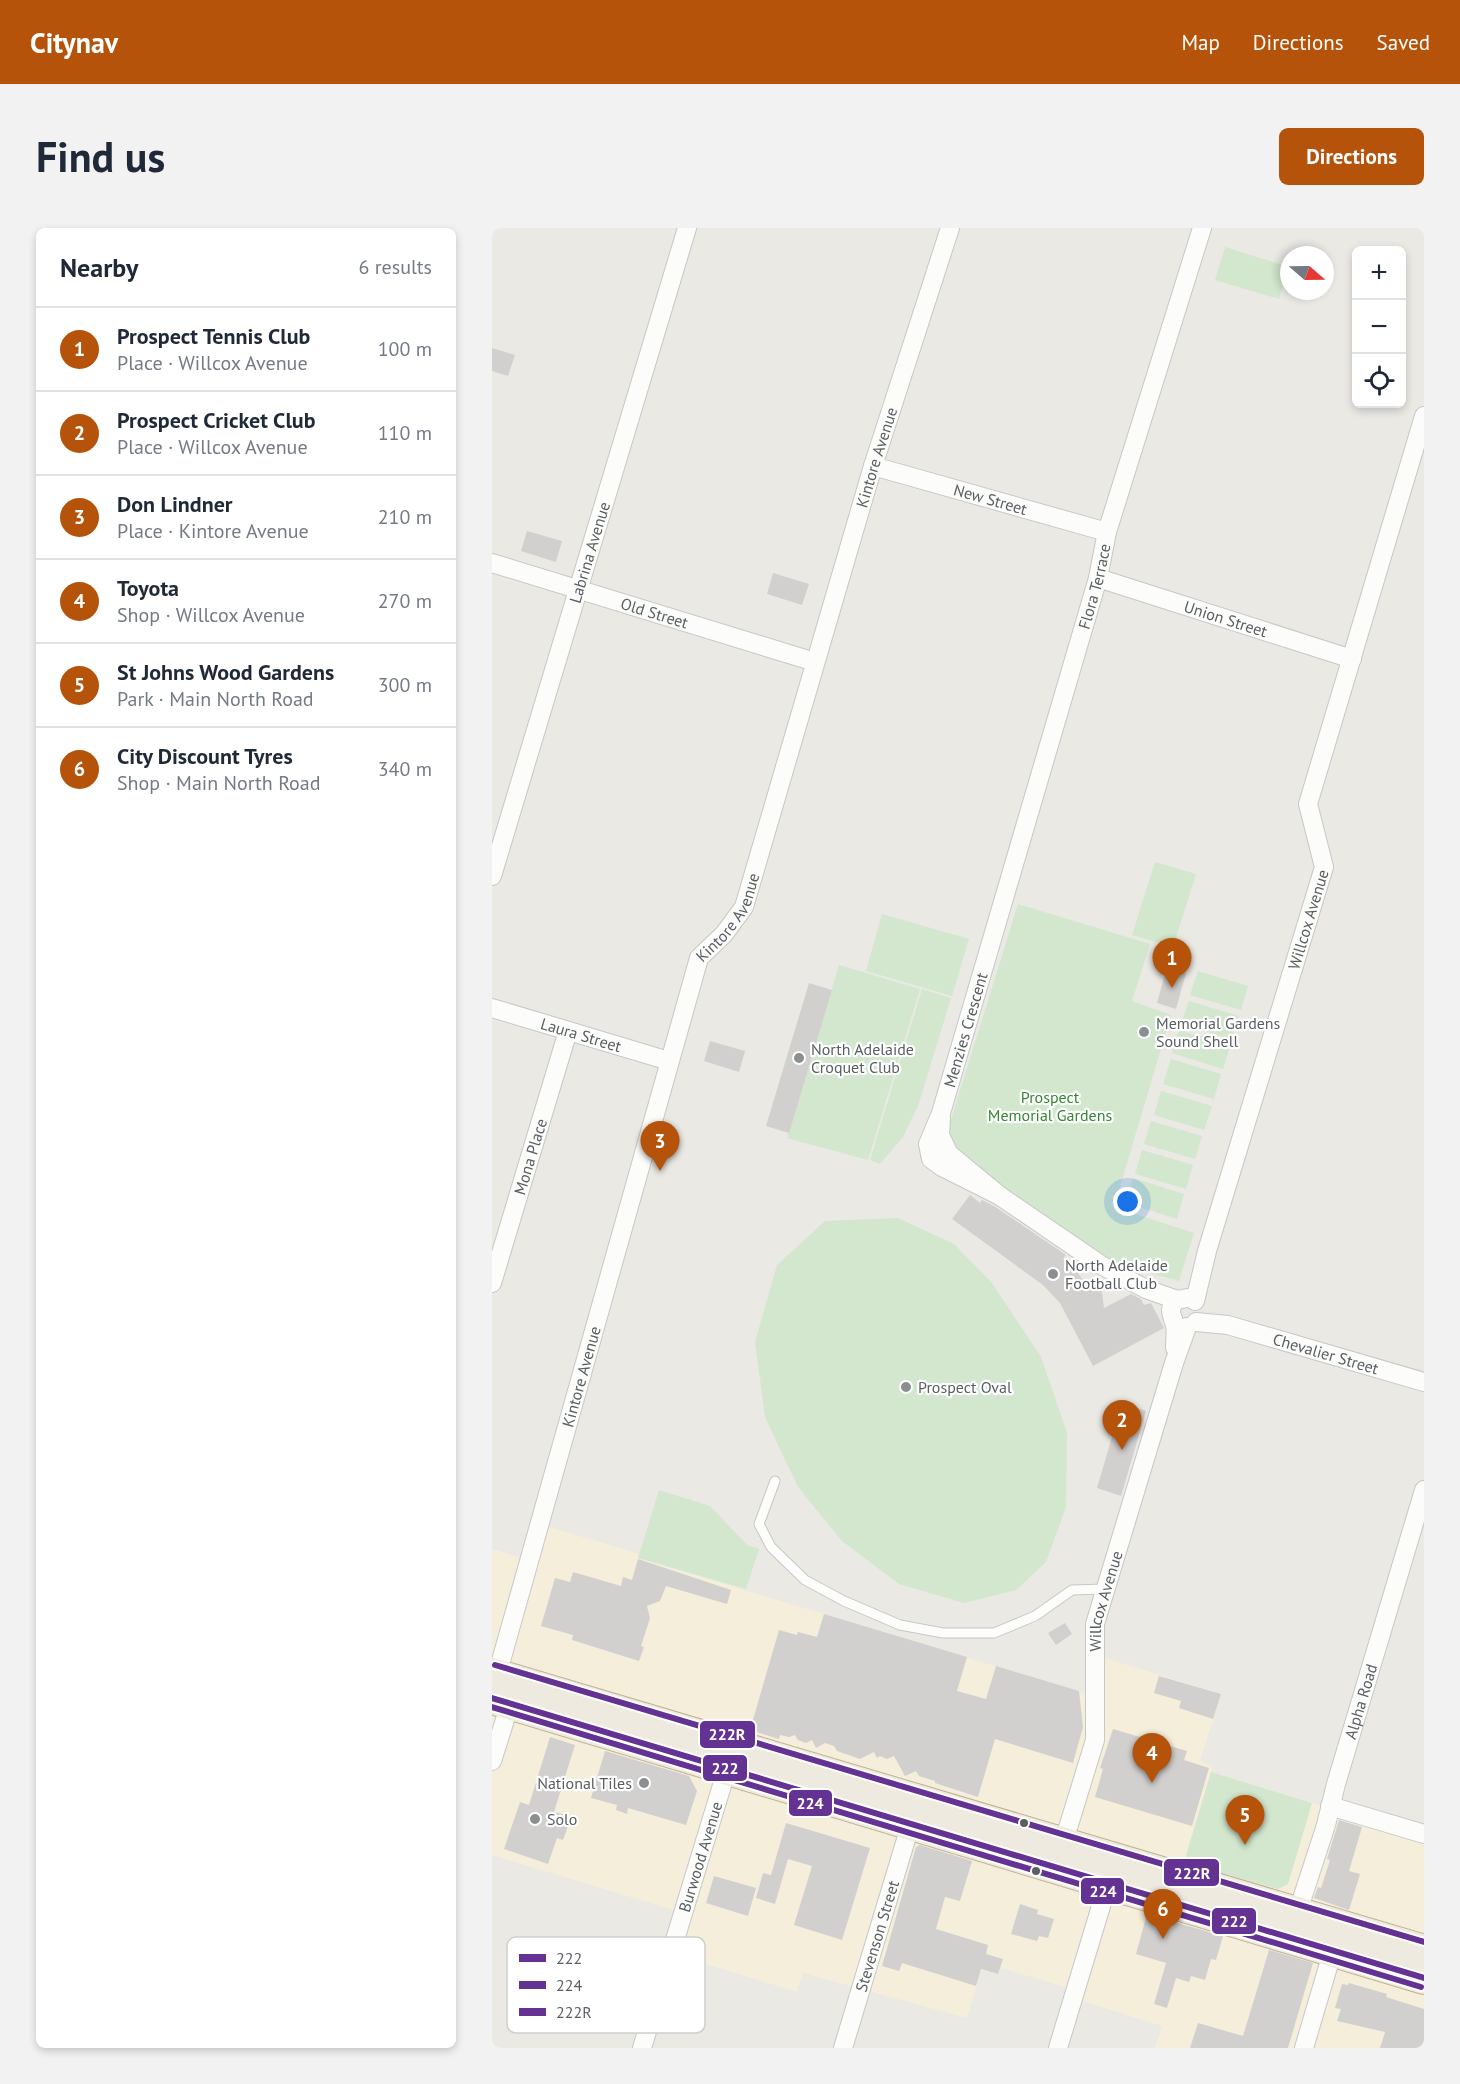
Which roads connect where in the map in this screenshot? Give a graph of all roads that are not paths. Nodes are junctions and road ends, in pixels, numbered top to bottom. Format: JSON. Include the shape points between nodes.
{"nodes":[{"id":1,"x":687,"y":228,"type":"edge"},
{"id":2,"x":950,"y":228,"type":"edge"},
{"id":3,"x":1202,"y":228,"type":"edge"},
{"id":4,"x":1424,"y":416,"type":"edge"},
{"id":5,"x":873,"y":466,"type":"junction"},
{"id":6,"x":1107,"y":532,"type":"junction"},
{"id":7,"x":492,"y":564,"type":"edge"},
{"id":8,"x":1098,"y":578,"type":"junction"},
{"id":9,"x":579,"y":590,"type":"junction"},
{"id":10,"x":1352,"y":659,"type":"junction"},
{"id":11,"x":815,"y":662,"type":"junction"},
{"id":12,"x":492,"y":876,"type":"edge"},
{"id":13,"x":989,"y":946,"type":"joint"},
{"id":14,"x":492,"y":1008,"type":"edge"},
{"id":15,"x":568,"y":1031,"type":"junction"},
{"id":16,"x":669,"y":1061,"type":"junction"},
{"id":17,"x":492,"y":1283,"type":"edge"},
{"id":18,"x":1185,"y":1312,"type":"junction"},
{"id":19,"x":1424,"y":1382,"type":"edge"},
{"id":20,"x":775,"y":1481,"type":"dead end"},
{"id":21,"x":1424,"y":1490,"type":"edge"},
{"id":22,"x":1106,"y":1589,"type":"junction"},
{"id":23,"x":498,"y":1688,"type":"edge"},
{"id":24,"x":731,"y":1758,"type":"junction"},
{"id":25,"x":492,"y":1761,"type":"edge"},
{"id":26,"x":1330,"y":1806,"type":"junction"},
{"id":27,"x":910,"y":1823,"type":"junction"},
{"id":28,"x":1424,"y":1833,"type":"edge"},
{"id":29,"x":1063,"y":1844,"type":"junction"},
{"id":30,"x":1112,"y":1871,"type":"junction"},
{"id":31,"x":1294,"y":1926,"type":"junction"},
{"id":32,"x":676,"y":1937,"type":"edge"},
{"id":33,"x":1333,"y":1950,"type":"junction"},
{"id":34,"x":1424,"y":1952,"type":"edge"},
{"id":35,"x":1424,"y":1978,"type":"edge"},
{"id":36,"x":647,"y":2033,"type":"edge"},
{"id":37,"x":642,"y":2048,"type":"edge"},
{"id":38,"x":843,"y":2048,"type":"edge"},
{"id":39,"x":1058,"y":2048,"type":"edge"},
{"id":40,"x":1304,"y":2048,"type":"edge"}],
"edges":[{"from":1,"to":9,"type":"street","name":"Labrina Avenue"},
{"from":2,"to":5,"type":"street","name":"Kintore Avenue"},
{"from":3,"to":6,"type":"street","name":"Flora Terrace"},
{"from":4,"to":10,"type":"street","name":"Willcox Avenue"},
{"from":5,"to":6,"type":"street","name":"New Street"},
{"from":5,"to":11,"type":"street","name":"Kintore Avenue"},
{"from":6,"to":8,"type":"street","name":"Flora Terrace"},
{"from":7,"to":9,"type":"street","name":"Old Street"},
{"from":8,"to":10,"type":"street","name":"Union Street"},
{"from":8,"to":13,"type":"street","name":"Flora Terrace"},
{"from":9,"to":11,"type":"street","name":"Old Street"},
{"from":9,"to":12,"type":"street","name":"Labrina Avenue"},
{"from":10,"to":18,"type":"street","name":"Willcox Avenue","via":[[1308,804],[1324,867]]},
{"from":11,"to":16,"type":"street","name":"Kintore Avenue","via":[[744,907],[699,958]]},
{"from":13,"to":18,"type":"street","name":"Menzies Crescent","via":[[941,1113],[940,1135],[949,1154],[1000,1196],[1101,1266]]},
{"from":14,"to":15,"type":"street","name":"Laura Street"},
{"from":15,"to":16,"type":"street","name":"Laura Street"},
{"from":15,"to":17,"type":"street","name":"Mona Place"},
{"from":16,"to":23,"type":"street","name":"Kintore Avenue"},
{"from":18,"to":19,"type":"street","name":"Chevalier Street"},
{"from":18,"to":22,"type":"street","name":"Willcox Avenue","via":[[1174,1363]]},
{"from":20,"to":22,"type":"lane","via":[[759,1524],[771,1547],[805,1580],[900,1625],[943,1633],[994,1633],[1035,1616],[1072,1590]]},
{"from":21,"to":26,"type":"street","name":"Alpha Road"},
{"from":22,"to":29,"type":"street","name":"Willcox Avenue","via":[[1095,1624],[1095,1740]]},
{"from":23,"to":24,"type":"highway"},
{"from":23,"to":25,"type":"street","name":"Kintore Avenue"},
{"from":24,"to":27,"type":"highway"},
{"from":24,"to":29,"type":"highway"},
{"from":24,"to":32,"type":"street","name":"Burwood Avenue"},
{"from":26,"to":28,"type":"street"},
{"from":26,"to":31,"type":"street","name":"Alpha Road"},
{"from":27,"to":30,"type":"highway"},
{"from":27,"to":38,"type":"street","name":"Stevenson Street"},
{"from":29,"to":30,"type":"highway"},
{"from":30,"to":31,"type":"highway"},
{"from":30,"to":39,"type":"street"},
{"from":31,"to":33,"type":"highway"},
{"from":31,"to":34,"type":"highway"},
{"from":33,"to":35,"type":"highway"},
{"from":33,"to":40,"type":"street"},
{"from":36,"to":37,"type":"street","name":"Burwood Avenue"}]}
